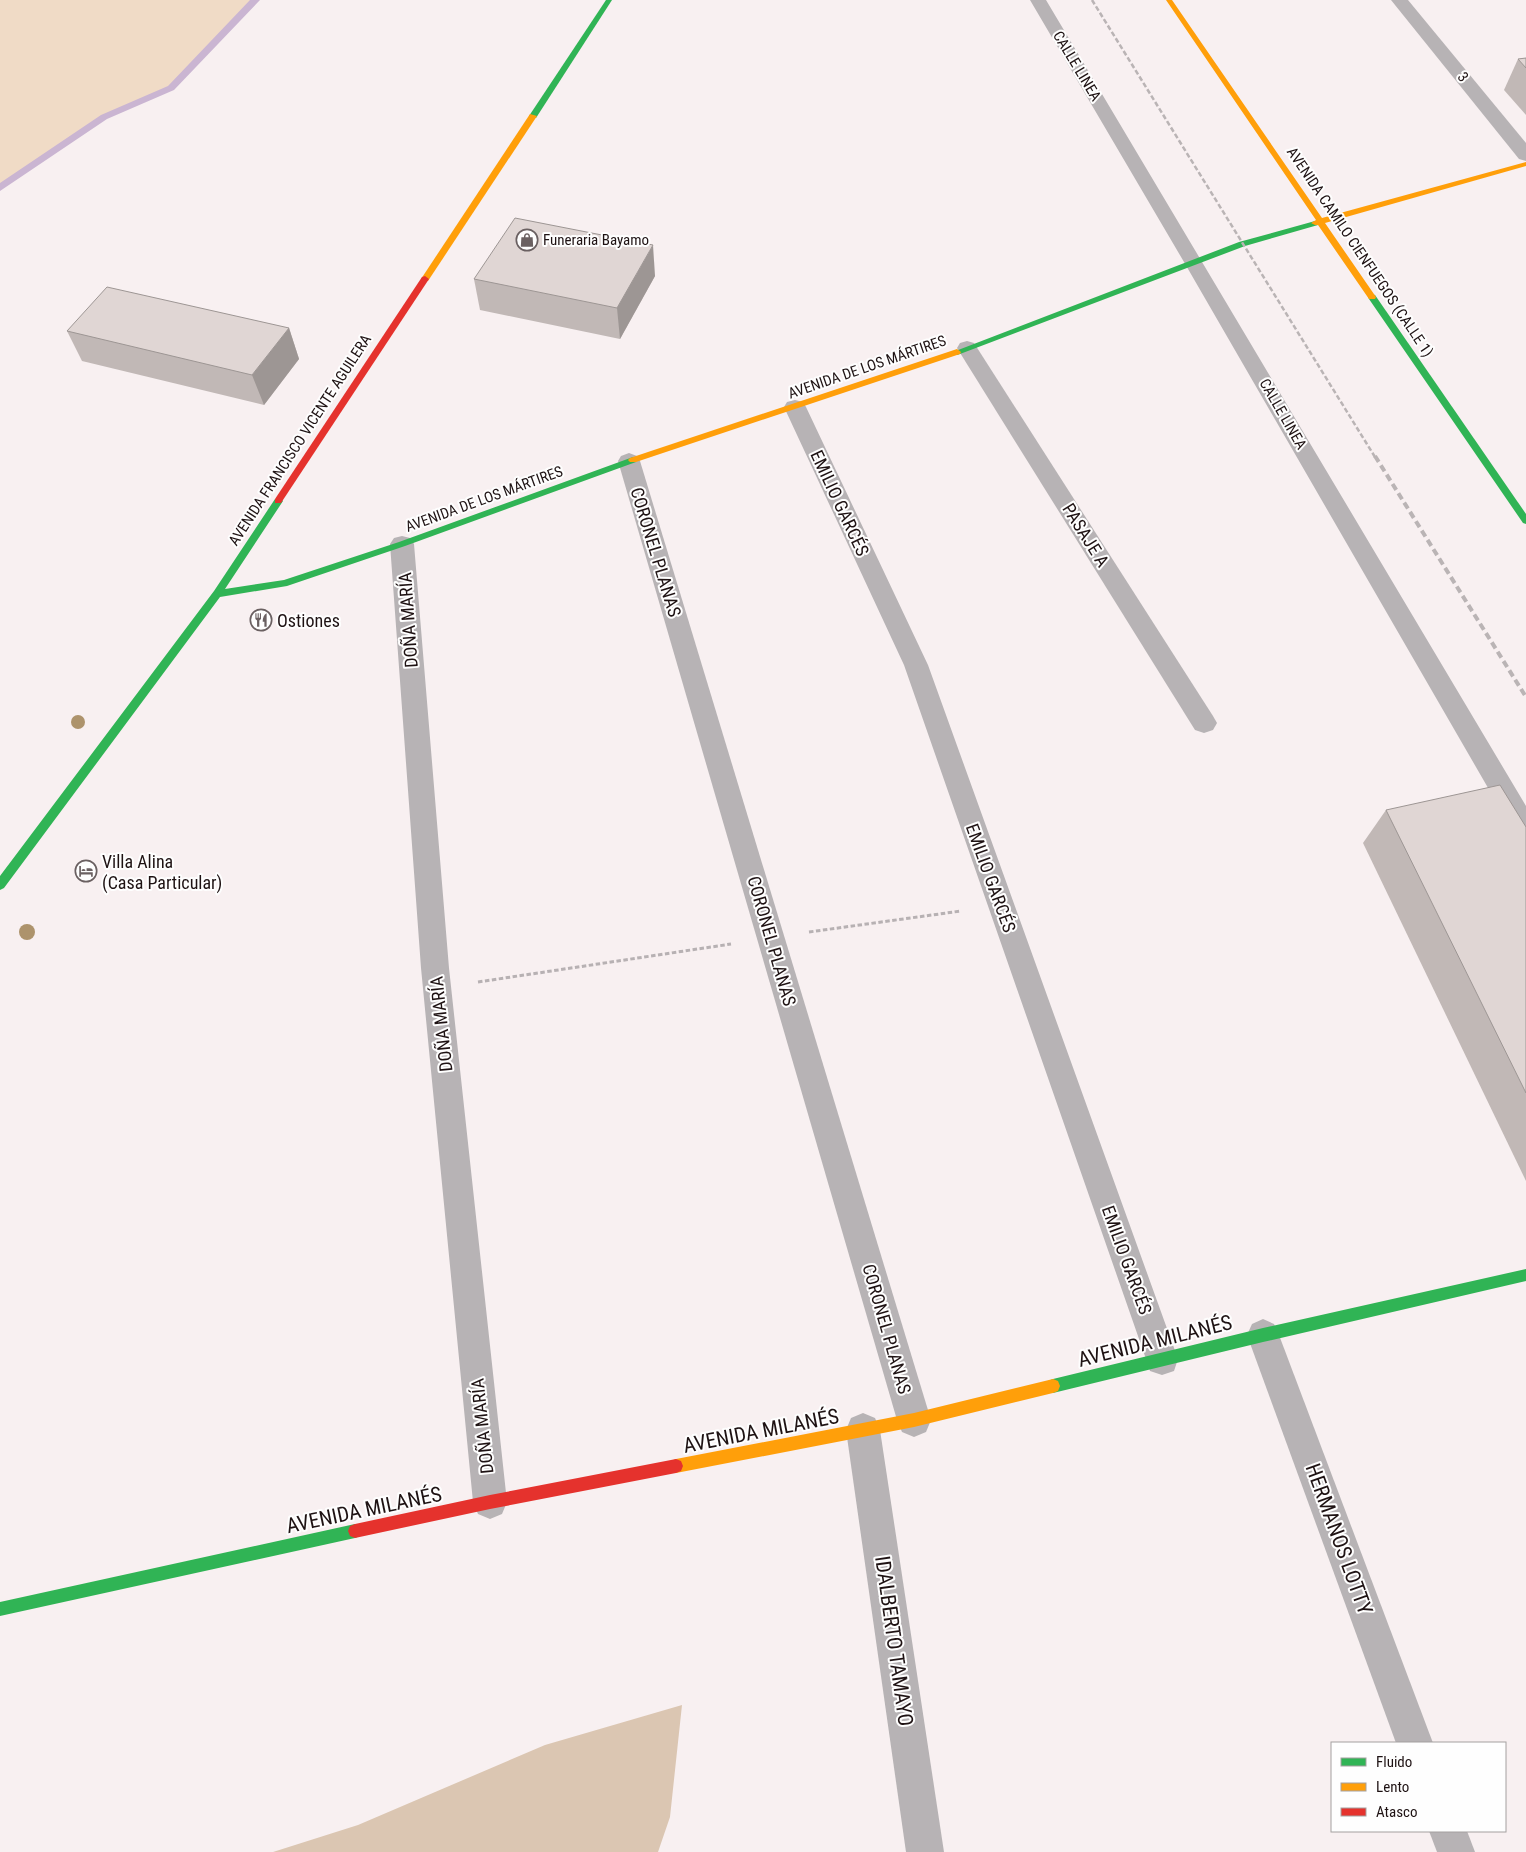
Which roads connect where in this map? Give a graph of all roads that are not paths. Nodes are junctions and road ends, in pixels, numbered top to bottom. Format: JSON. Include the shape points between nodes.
{"nodes":[{"id":1,"x":609,"y":0,"type":"edge"},
{"id":2,"x":1038,"y":0,"type":"edge"},
{"id":3,"x":1169,"y":0,"type":"edge"},
{"id":4,"x":1399,"y":0,"type":"edge"},
{"id":5,"x":1526,"y":155,"type":"edge"},
{"id":6,"x":1526,"y":164,"type":"edge"},
{"id":7,"x":1322,"y":223,"type":"junction"},
{"id":8,"x":1194,"y":262,"type":"junction"},
{"id":9,"x":968,"y":348,"type":"junction"},
{"id":10,"x":795,"y":408,"type":"junction"},
{"id":11,"x":629,"y":461,"type":"junction"},
{"id":12,"x":1526,"y":521,"type":"edge"},
{"id":13,"x":402,"y":544,"type":"junction"},
{"id":14,"x":217,"y":594,"type":"junction"},
{"id":15,"x":1204,"y":723,"type":"dead end"},
{"id":16,"x":1526,"y":830,"type":"edge"},
{"id":17,"x":0,"y":885,"type":"edge"},
{"id":18,"x":1526,"y":1275,"type":"edge"},
{"id":19,"x":1263,"y":1334,"type":"junction"},
{"id":20,"x":1162,"y":1359,"type":"junction"},
{"id":21,"x":914,"y":1420,"type":"junction"},
{"id":22,"x":863,"y":1430,"type":"junction"},
{"id":23,"x":490,"y":1502,"type":"junction"},
{"id":24,"x":0,"y":1609,"type":"edge"},
{"id":25,"x":1415,"y":1742,"type":"edge"},
{"id":26,"x":1448,"y":1832,"type":"edge"},
{"id":27,"x":925,"y":1852,"type":"edge"},
{"id":28,"x":1456,"y":1852,"type":"edge"}],
"edges":[{"from":1,"to":14,"type":"street","name":"AVENIDA FRANCISCO VICENTE AGUILERA"},
{"from":2,"to":8,"type":"street","name":"CALLE LINEA"},
{"from":3,"to":7,"type":"street","name":"AVENIDA CAMILO CIENFUEGOS (CALLE 1)"},
{"from":4,"to":5,"type":"street","name":"3"},
{"from":6,"to":7,"type":"street","name":"AVENIDA DE LOS MÁRTIRES"},
{"from":7,"to":8,"type":"street","name":"AVENIDA DE LOS MÁRTIRES","via":[[1242,244]]},
{"from":7,"to":12,"type":"street","name":"AVENIDA CAMILO CIENFUEGOS (CALLE 1)"},
{"from":8,"to":9,"type":"street","name":"AVENIDA DE LOS MÁRTIRES"},
{"from":8,"to":16,"type":"street","name":"CALLE LINEA"},
{"from":9,"to":10,"type":"street","name":"AVENIDA DE LOS MÁRTIRES"},
{"from":9,"to":15,"type":"street","name":"PASAJE A"},
{"from":10,"to":11,"type":"street","name":"AVENIDA DE LOS MÁRTIRES"},
{"from":10,"to":20,"type":"street","name":"EMILIO GARCÉS","via":[[916,665]]},
{"from":11,"to":13,"type":"street","name":"AVENIDA DE LOS MÁRTIRES"},
{"from":11,"to":21,"type":"street","name":"CORONEL PLANAS"},
{"from":13,"to":14,"type":"street","name":"AVENIDA DE LOS MÁRTIRES","via":[[284,583]]},
{"from":13,"to":23,"type":"street","name":"DOÑA MARÍA","via":[[438,988]]},
{"from":14,"to":17,"type":"street","name":"AVENIDA FRANCISCO VICENTE AGUILERA"},
{"from":18,"to":19,"type":"street","name":"AVENIDA MILANÉS"},
{"from":19,"to":20,"type":"street","name":"AVENIDA MILANÉS"},
{"from":19,"to":25,"type":"street","name":"HERMANOS LOTTY"},
{"from":20,"to":21,"type":"street","name":"AVENIDA MILANÉS"},
{"from":21,"to":22,"type":"street","name":"AVENIDA MILANÉS"},
{"from":22,"to":23,"type":"street","name":"AVENIDA MILANÉS"},
{"from":22,"to":27,"type":"street","name":"IDALBERTO TAMAYO"},
{"from":23,"to":24,"type":"street","name":"AVENIDA MILANÉS"},
{"from":26,"to":28,"type":"street"}]}
